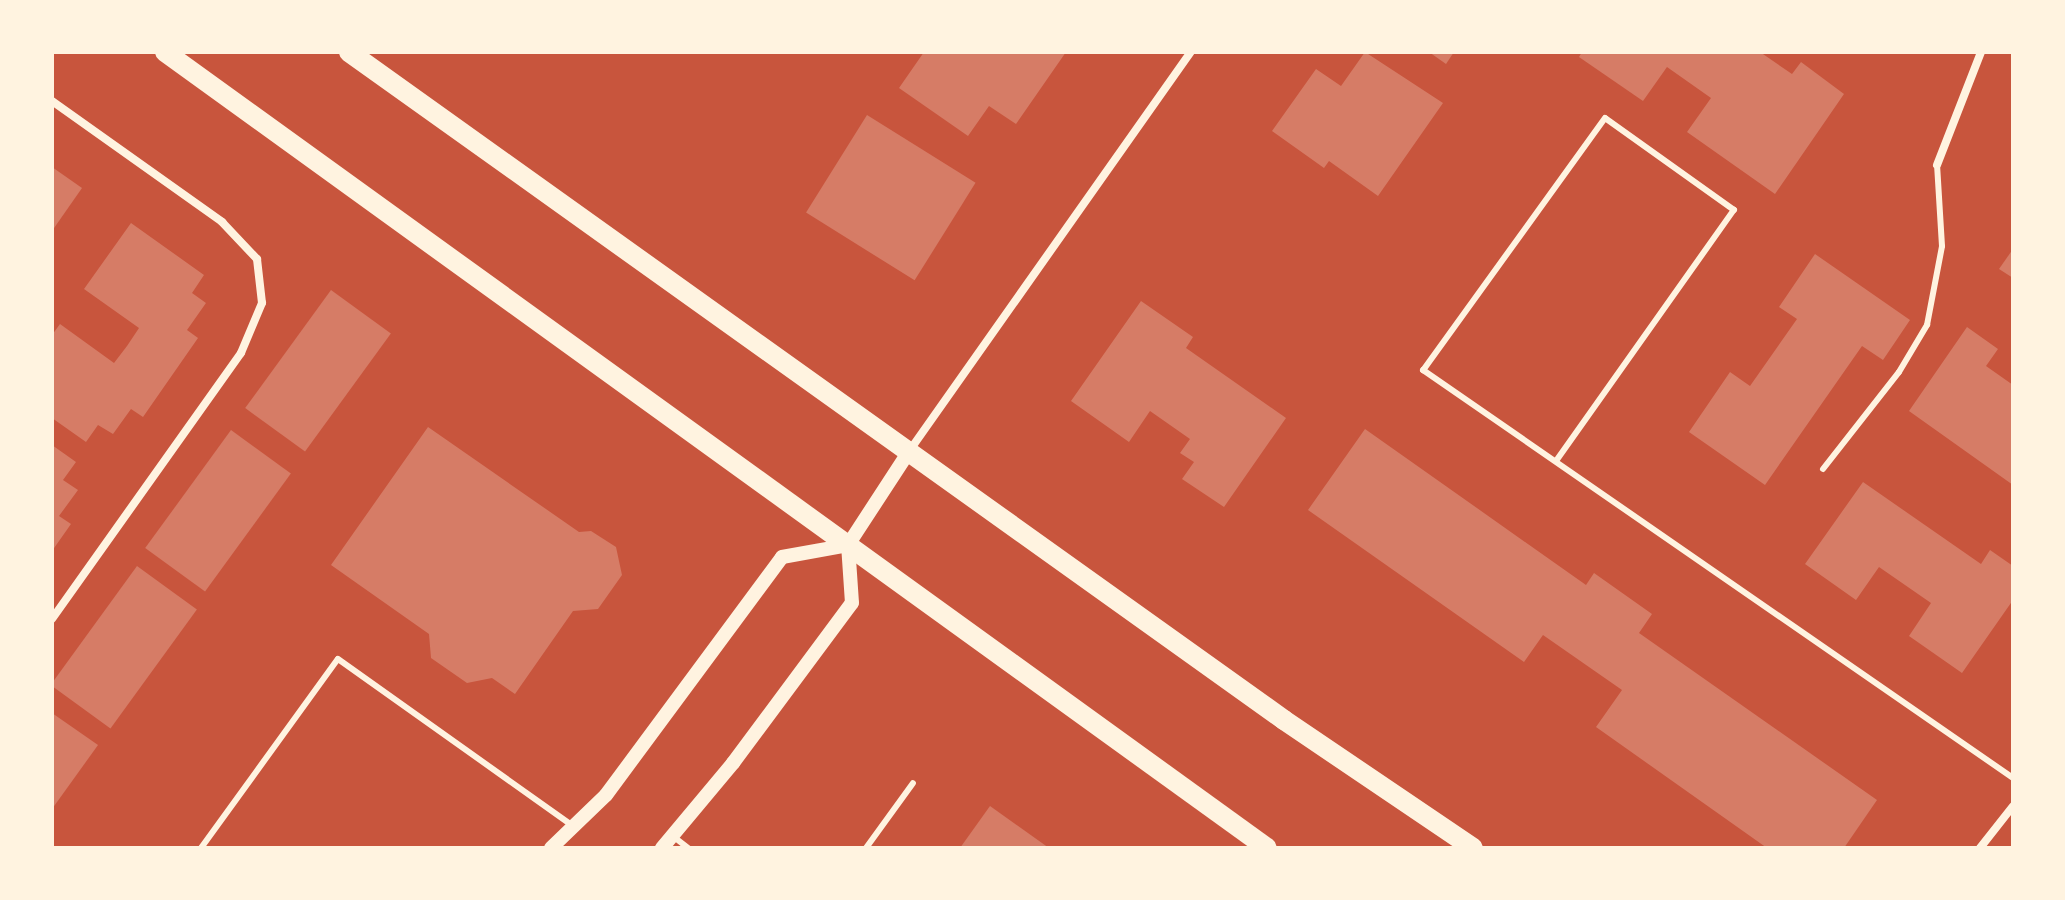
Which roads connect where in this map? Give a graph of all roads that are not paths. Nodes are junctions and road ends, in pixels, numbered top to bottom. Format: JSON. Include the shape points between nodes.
{"nodes":[{"id":1,"x":165,"y":52,"type":"edge"},
{"id":2,"x":349,"y":52,"type":"edge"},
{"id":3,"x":1191,"y":52,"type":"edge"},
{"id":4,"x":1981,"y":52,"type":"edge"},
{"id":5,"x":52,"y":101,"type":"edge"},
{"id":6,"x":1937,"y":165,"type":"joint"},
{"id":7,"x":910,"y":450,"type":"junction"},
{"id":8,"x":1556,"y":461,"type":"junction"},
{"id":9,"x":1823,"y":469,"type":"dead end"},
{"id":10,"x":848,"y":545,"type":"junction"},
{"id":11,"x":52,"y":619,"type":"edge"},
{"id":12,"x":2013,"y":778,"type":"edge"},
{"id":13,"x":913,"y":783,"type":"dead end"},
{"id":14,"x":2013,"y":806,"type":"edge"},
{"id":15,"x":574,"y":827,"type":"junction"},
{"id":16,"x":674,"y":837,"type":"junction"},
{"id":17,"x":201,"y":848,"type":"edge"},
{"id":18,"x":551,"y":848,"type":"edge"},
{"id":19,"x":662,"y":848,"type":"edge"},
{"id":20,"x":688,"y":848,"type":"edge"},
{"id":21,"x":866,"y":848,"type":"edge"},
{"id":22,"x":1267,"y":848,"type":"edge"},
{"id":23,"x":1473,"y":848,"type":"edge"},
{"id":24,"x":1980,"y":848,"type":"edge"}],
"edges":[{"from":1,"to":10,"type":"main road"},
{"from":2,"to":7,"type":"main road"},
{"from":3,"to":7,"type":"street"},
{"from":4,"to":6,"type":"street"},
{"from":5,"to":11,"type":"street","via":[[222,222],[257,259],[262,303],[241,353]]},
{"from":6,"to":9,"type":"lane","via":[[1942,246],[1927,325],[1899,372]]},
{"from":7,"to":10,"type":"street"},
{"from":7,"to":23,"type":"main road","via":[[1284,720]]},
{"from":8,"to":8,"type":"lane","via":[[1423,370],[1605,118],[1734,210]]},
{"from":8,"to":12,"type":"lane"},
{"from":10,"to":15,"type":"street","via":[[782,557],[606,795]]},
{"from":10,"to":16,"type":"street","via":[[852,603]]},
{"from":10,"to":22,"type":"main road"},
{"from":13,"to":21,"type":"lane"},
{"from":14,"to":24,"type":"street"},
{"from":15,"to":17,"type":"lane","via":[[338,659]]},
{"from":15,"to":18,"type":"street"},
{"from":16,"to":19,"type":"street"},
{"from":16,"to":20,"type":"lane"}]}
